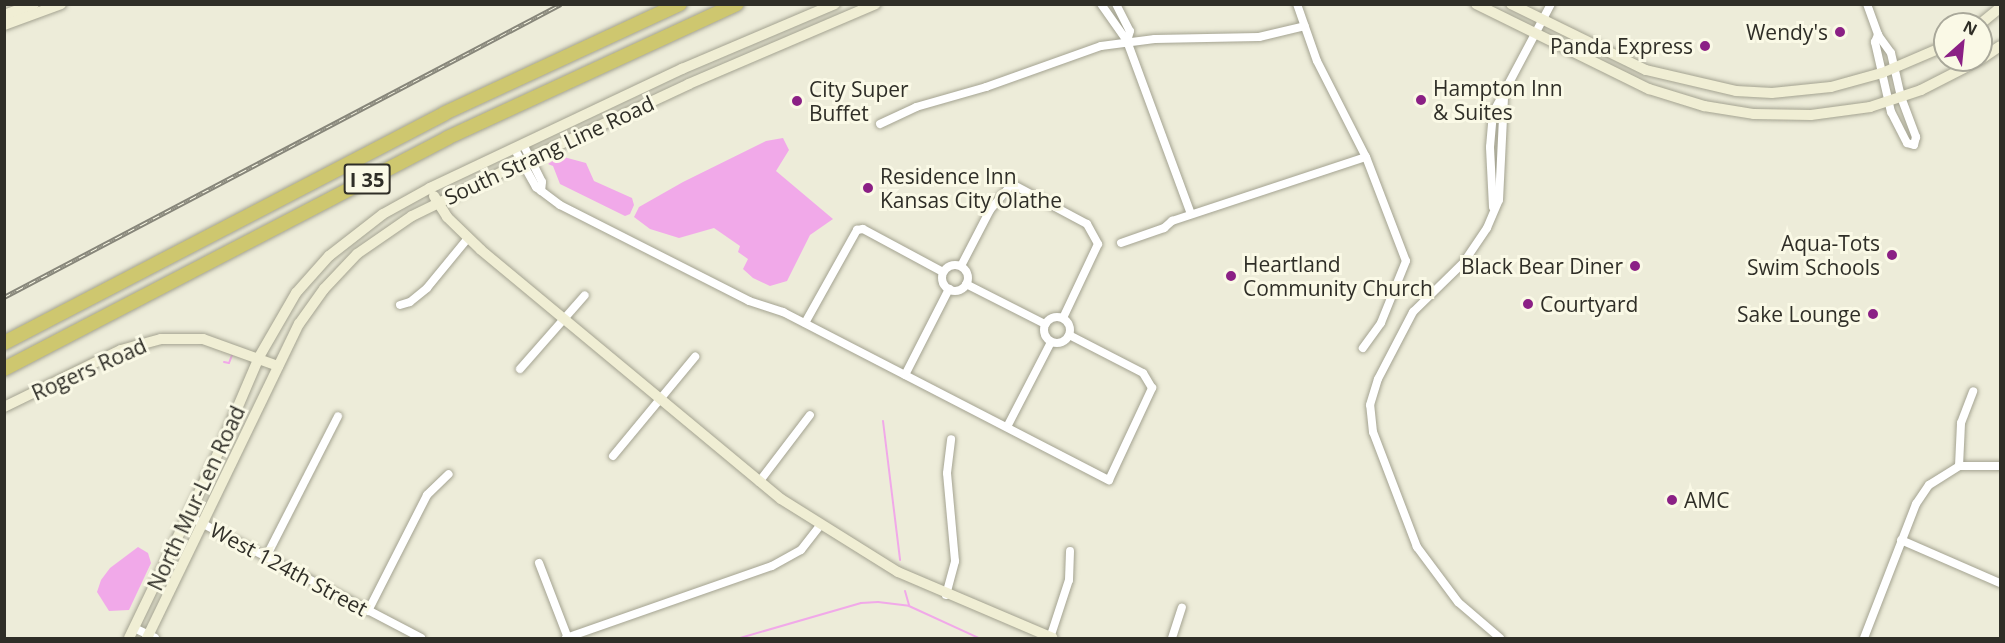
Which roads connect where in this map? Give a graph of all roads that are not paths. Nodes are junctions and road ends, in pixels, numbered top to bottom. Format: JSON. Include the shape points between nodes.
{"nodes":[{"id":1,"x":34,"y":4,"type":"edge"},
{"id":2,"x":62,"y":4,"type":"edge"},
{"id":3,"x":680,"y":4,"type":"edge"},
{"id":4,"x":737,"y":4,"type":"edge"},
{"id":5,"x":835,"y":4,"type":"edge"},
{"id":6,"x":876,"y":4,"type":"edge"},
{"id":7,"x":1101,"y":4,"type":"edge"},
{"id":8,"x":1116,"y":4,"type":"edge"},
{"id":9,"x":1297,"y":4,"type":"edge"},
{"id":10,"x":1476,"y":4,"type":"edge"},
{"id":11,"x":1511,"y":4,"type":"edge"},
{"id":12,"x":1551,"y":4,"type":"edge"},
{"id":13,"x":1867,"y":4,"type":"edge"},
{"id":14,"x":4,"y":15,"type":"edge"},
{"id":15,"x":1542,"y":20,"type":"junction"},
{"id":16,"x":4,"y":25,"type":"edge"},
{"id":17,"x":1305,"y":26,"type":"junction"},
{"id":18,"x":1535,"y":35,"type":"junction"},
{"id":19,"x":1878,"y":35,"type":"junction"},
{"id":20,"x":1127,"y":41,"type":"junction"},
{"id":21,"x":1933,"y":51,"type":"edge"},
{"id":22,"x":1894,"y":68,"type":"junction"},
{"id":23,"x":1959,"y":72,"type":"edge"},
{"id":24,"x":1882,"y":73,"type":"junction"},
{"id":25,"x":1901,"y":97,"type":"junction"},
{"id":26,"x":1889,"y":102,"type":"junction"},
{"id":27,"x":880,"y":124,"type":"dead end"},
{"id":28,"x":518,"y":146,"type":"junction"},
{"id":29,"x":1366,"y":157,"type":"junction"},
{"id":30,"x":526,"y":160,"type":"junction"},
{"id":31,"x":430,"y":188,"type":"junction"},
{"id":32,"x":438,"y":202,"type":"junction"},
{"id":33,"x":1191,"y":214,"type":"junction"},
{"id":34,"x":468,"y":238,"type":"junction"},
{"id":35,"x":1121,"y":243,"type":"dead end"},
{"id":36,"x":961,"y":267,"type":"junction"},
{"id":37,"x":943,"y":272,"type":"junction"},
{"id":38,"x":966,"y":284,"type":"junction"},
{"id":39,"x":949,"y":289,"type":"junction"},
{"id":40,"x":585,"y":295,"type":"dead end"},
{"id":41,"x":400,"y":305,"type":"dead end"},
{"id":42,"x":562,"y":318,"type":"junction"},
{"id":43,"x":1063,"y":318,"type":"junction"},
{"id":44,"x":805,"y":323,"type":"junction"},
{"id":45,"x":1045,"y":324,"type":"junction"},
{"id":46,"x":1069,"y":335,"type":"junction"},
{"id":47,"x":1052,"y":342,"type":"junction"},
{"id":48,"x":4,"y":343,"type":"edge"},
{"id":49,"x":1363,"y":348,"type":"dead end"},
{"id":50,"x":260,"y":357,"type":"junction"},
{"id":51,"x":695,"y":357,"type":"dead end"},
{"id":52,"x":278,"y":366,"type":"junction"},
{"id":53,"x":4,"y":369,"type":"edge"},
{"id":54,"x":520,"y":369,"type":"dead end"},
{"id":55,"x":906,"y":375,"type":"junction"},
{"id":56,"x":1973,"y":391,"type":"dead end"},
{"id":57,"x":659,"y":400,"type":"junction"},
{"id":58,"x":4,"y":407,"type":"edge"},
{"id":59,"x":810,"y":415,"type":"dead end"},
{"id":60,"x":338,"y":416,"type":"dead end"},
{"id":61,"x":1006,"y":427,"type":"junction"},
{"id":62,"x":951,"y":439,"type":"dead end"},
{"id":63,"x":613,"y":456,"type":"dead end"},
{"id":64,"x":1959,"y":466,"type":"junction"},
{"id":65,"x":2001,"y":466,"type":"edge"},
{"id":66,"x":449,"y":474,"type":"dead end"},
{"id":67,"x":759,"y":482,"type":"junction"},
{"id":68,"x":188,"y":516,"type":"junction"},
{"id":69,"x":202,"y":523,"type":"junction"},
{"id":70,"x":820,"y":526,"type":"junction"},
{"id":71,"x":1901,"y":540,"type":"junction"},
{"id":72,"x":1070,"y":551,"type":"dead end"},
{"id":73,"x":266,"y":557,"type":"junction"},
{"id":74,"x":539,"y":563,"type":"dead end"},
{"id":75,"x":2001,"y":582,"type":"edge"},
{"id":76,"x":946,"y":595,"type":"junction"},
{"id":77,"x":1182,"y":608,"type":"dead end"},
{"id":78,"x":368,"y":611,"type":"junction"},
{"id":79,"x":132,"y":633,"type":"edge"},
{"id":80,"x":150,"y":638,"type":"edge"},
{"id":81,"x":567,"y":638,"type":"edge"},
{"id":82,"x":1051,"y":638,"type":"edge"},
{"id":83,"x":1864,"y":638,"type":"edge"},
{"id":84,"x":421,"y":639,"type":"edge"},
{"id":85,"x":1172,"y":639,"type":"edge"},
{"id":86,"x":1500,"y":639,"type":"edge"}],
"edges":[{"from":1,"to":14,"type":"main road"},
{"from":2,"to":16,"type":"main road"},
{"from":3,"to":48,"type":"highway","number":"I 35","via":[[446,113]]},
{"from":4,"to":53,"type":"highway","number":"I 35","via":[[447,138]]},
{"from":5,"to":28,"type":"main road","name":"South Strang Line Road","via":[[682,69]]},
{"from":6,"to":30,"type":"main road","name":"South Strang Line Road","via":[[689,84]]},
{"from":7,"to":20,"type":"street"},
{"from":8,"to":20,"type":"street","via":[[1130,31]]},
{"from":9,"to":17,"type":"street"},
{"from":10,"to":18,"type":"main road"},
{"from":11,"to":15,"type":"main road"},
{"from":12,"to":15,"type":"street"},
{"from":13,"to":19,"type":"street"},
{"from":15,"to":18,"type":"street"},
{"from":15,"to":24,"type":"main road","via":[[1646,70],[1705,86],[1802,92]]},
{"from":17,"to":20,"type":"street","via":[[1259,37]]},
{"from":17,"to":29,"type":"street","via":[[1317,61]]},
{"from":18,"to":26,"type":"main road","via":[[1613,74],[1704,106],[1754,114],[1811,115]]},
{"from":18,"to":86,"type":"street","via":[[1504,97],[1495,107],[1490,133],[1494,207],[1477,246],[1413,312],[1378,379],[1370,405],[1373,432],[1417,547],[1458,602]]},
{"from":19,"to":22,"type":"street","via":[[1886,41]]},
{"from":19,"to":24,"type":"street","via":[[1875,42]]},
{"from":20,"to":27,"type":"street","via":[[1079,52],[986,87],[916,107]]},
{"from":20,"to":33,"type":"street"},
{"from":21,"to":22,"type":"main road"},
{"from":22,"to":24,"type":"main road"},
{"from":22,"to":25,"type":"street"},
{"from":23,"to":25,"type":"main road"},
{"from":24,"to":26,"type":"street"},
{"from":25,"to":26,"type":"main road"},
{"from":25,"to":26,"type":"street","via":[[1916,137],[1914,145],[1907,143],[1898,129]]},
{"from":28,"to":30,"type":"street"},
{"from":28,"to":31,"type":"main road","name":"South Strang Line Road"},
{"from":29,"to":33,"type":"street"},
{"from":29,"to":49,"type":"street","via":[[1406,261],[1380,323]]},
{"from":30,"to":32,"type":"main road","name":"South Strang Line Road"},
{"from":30,"to":44,"type":"street","via":[[541,190],[560,205],[749,302]]},
{"from":31,"to":32,"type":"main road"},
{"from":31,"to":50,"type":"main road","name":"South Strang Line Road","via":[[366,226],[318,268],[284,311]]},
{"from":32,"to":34,"type":"main road"},
{"from":32,"to":52,"type":"main road","name":"South Strang Line Road","via":[[374,240],[340,271],[311,305]]},
{"from":33,"to":35,"type":"street"},
{"from":34,"to":41,"type":"street","via":[[427,288]]},
{"from":34,"to":42,"type":"main road"},
{"from":36,"to":37,"type":"street","via":[[949,266]]},
{"from":36,"to":38,"type":"street","via":[[968,276]]},
{"from":36,"to":43,"type":"street","via":[[990,210],[1012,184],[1088,224],[1095,236],[1098,250]]},
{"from":37,"to":39,"type":"street","via":[[942,280]]},
{"from":37,"to":44,"type":"street","via":[[863,229],[857,230]]},
{"from":38,"to":39,"type":"street","via":[[959,290]]},
{"from":38,"to":45,"type":"street"},
{"from":39,"to":55,"type":"street"},
{"from":40,"to":42,"type":"street"},
{"from":42,"to":54,"type":"street"},
{"from":42,"to":57,"type":"main road"},
{"from":43,"to":45,"type":"street","via":[[1053,317]]},
{"from":43,"to":46,"type":"street","via":[[1070,327]]},
{"from":44,"to":55,"type":"street"},
{"from":45,"to":47,"type":"street","via":[[1045,336]]},
{"from":46,"to":47,"type":"street","via":[[1060,343]]},
{"from":46,"to":61,"type":"street","via":[[1143,373],[1152,388],[1108,480]]},
{"from":47,"to":61,"type":"street"},
{"from":50,"to":52,"type":"main road","name":"Rogers Road"},
{"from":50,"to":58,"type":"main road","name":"Rogers Road","via":[[203,339],[146,342]]},
{"from":50,"to":68,"type":"main road","name":"North Mur-Len Road"},
{"from":51,"to":57,"type":"street"},
{"from":52,"to":69,"type":"main road","name":"North Mur-Len Road"},
{"from":55,"to":61,"type":"street"},
{"from":56,"to":64,"type":"street","via":[[1961,423]]},
{"from":57,"to":63,"type":"street"},
{"from":57,"to":67,"type":"main road"},
{"from":59,"to":67,"type":"street"},
{"from":60,"to":73,"type":"street"},
{"from":62,"to":76,"type":"street","via":[[947,473],[954,561]]},
{"from":64,"to":65,"type":"street"},
{"from":64,"to":71,"type":"street","via":[[1939,476],[1921,494]]},
{"from":66,"to":78,"type":"street","via":[[427,495]]},
{"from":67,"to":70,"type":"main road"},
{"from":68,"to":69,"type":"street","name":"West 124th Street"},
{"from":68,"to":79,"type":"main road","name":"North Mur-Len Road"},
{"from":69,"to":73,"type":"street","name":"West 124th Street"},
{"from":69,"to":80,"type":"main road","name":"North Mur-Len Road"},
{"from":70,"to":76,"type":"main road"},
{"from":70,"to":81,"type":"street","via":[[801,550],[772,566]]},
{"from":71,"to":75,"type":"street"},
{"from":71,"to":83,"type":"street"},
{"from":72,"to":82,"type":"street","via":[[1069,580]]},
{"from":73,"to":78,"type":"street","name":"West 124th Street"},
{"from":74,"to":81,"type":"street"},
{"from":76,"to":82,"type":"main road"},
{"from":77,"to":85,"type":"street"},
{"from":78,"to":84,"type":"street","name":"West 124th Street"},
{"from":79,"to":80,"type":"street"}]}
